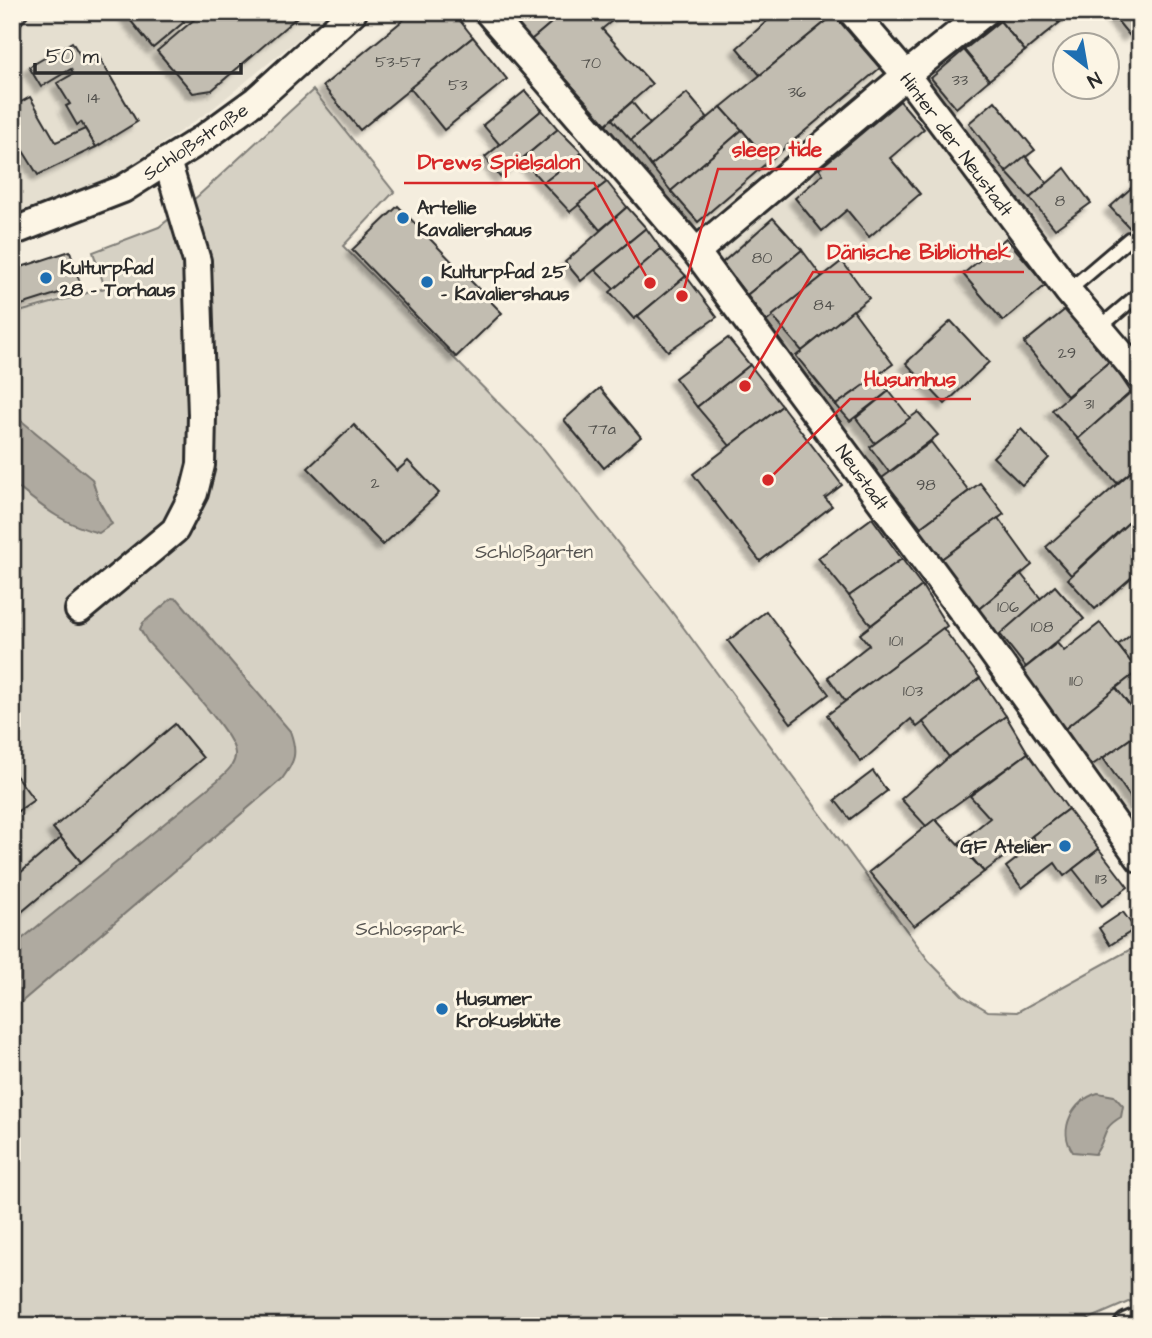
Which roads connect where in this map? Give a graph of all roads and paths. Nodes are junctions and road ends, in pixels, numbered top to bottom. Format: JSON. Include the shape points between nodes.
{"nodes":[{"id":1,"x":353,"y":12,"type":"edge"},
{"id":2,"x":488,"y":12,"type":"edge"},
{"id":3,"x":852,"y":12,"type":"edge"},
{"id":4,"x":985,"y":12,"type":"edge"},
{"id":5,"x":906,"y":75,"type":"junction"},
{"id":6,"x":167,"y":161,"type":"junction"},
{"id":7,"x":12,"y":232,"type":"edge"},
{"id":8,"x":1129,"y":239,"type":"dead end"},
{"id":9,"x":696,"y":252,"type":"junction"},
{"id":10,"x":1068,"y":291,"type":"junction"},
{"id":11,"x":1140,"y":293,"type":"edge"},
{"id":12,"x":1099,"y":328,"type":"junction"},
{"id":13,"x":1140,"y":376,"type":"edge"},
{"id":14,"x":79,"y":610,"type":"dead end"},
{"id":15,"x":1140,"y":859,"type":"edge"},
{"id":16,"x":1140,"y":1321,"type":"edge"},
{"id":17,"x":1128,"y":1326,"type":"edge"}],
"edges":[{"from":1,"to":6,"type":"street","name":"Schloßstraße","via":[[256,100]]},
{"from":2,"to":9,"type":"street","name":"Neustadt"},
{"from":3,"to":5,"type":"street","name":"Hinter der Neustadt"},
{"from":4,"to":5,"type":"street"},
{"from":5,"to":9,"type":"street"},
{"from":5,"to":10,"type":"street","name":"Hinter der Neustadt"},
{"from":6,"to":7,"type":"street","name":"Schloßstraße","via":[[123,189]]},
{"from":6,"to":14,"type":"street","via":[[197,261],[201,465],[194,493],[175,530]]},
{"from":8,"to":10,"type":"lane"},
{"from":9,"to":15,"type":"street","name":"Neustadt"},
{"from":10,"to":12,"type":"street","name":"Hinter der Neustadt"},
{"from":11,"to":12,"type":"lane"},
{"from":12,"to":13,"type":"street","name":"Hinter der Neustadt"},
{"from":16,"to":17,"type":"street"}]}
